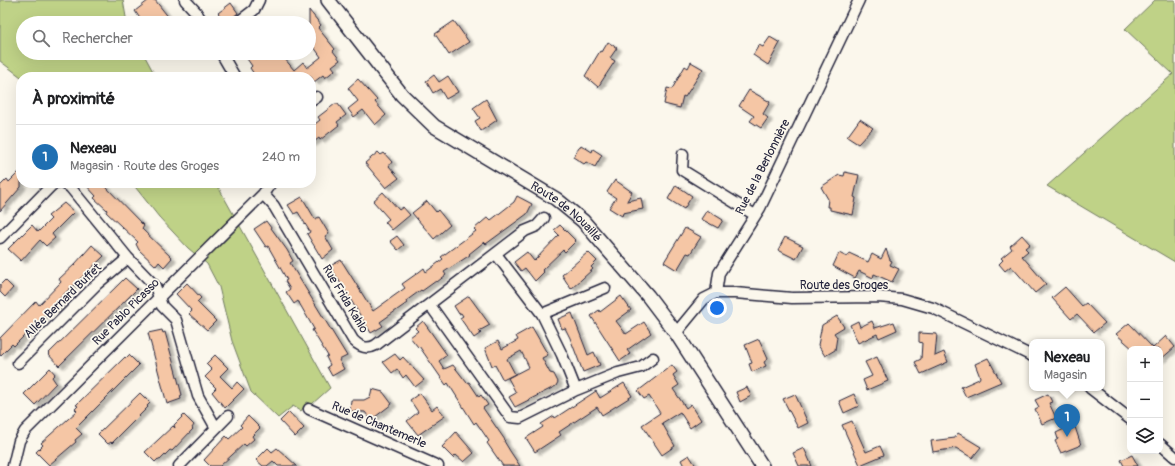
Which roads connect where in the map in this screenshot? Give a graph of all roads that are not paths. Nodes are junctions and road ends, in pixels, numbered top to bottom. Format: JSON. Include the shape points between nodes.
{"nodes":[{"id":1,"x":185,"y":0,"type":"edge"},
{"id":2,"x":259,"y":0,"type":"edge"},
{"id":3,"x":328,"y":0,"type":"edge"},
{"id":4,"x":859,"y":0,"type":"edge"},
{"id":5,"x":199,"y":16,"type":"edge"},
{"id":6,"x":246,"y":16,"type":"edge"},
{"id":7,"x":225,"y":60,"type":"edge"},
{"id":8,"x":232,"y":72,"type":"edge"},
{"id":9,"x":683,"y":154,"type":"dead end"},
{"id":10,"x":49,"y":188,"type":"edge"},
{"id":11,"x":71,"y":188,"type":"edge"},
{"id":12,"x":267,"y":188,"type":"edge"},
{"id":13,"x":263,"y":194,"type":"junction"},
{"id":14,"x":755,"y":215,"type":"junction"},
{"id":15,"x":544,"y":218,"type":"dead end"},
{"id":16,"x":0,"y":238,"type":"edge"},
{"id":17,"x":496,"y":254,"type":"junction"},
{"id":18,"x":128,"y":258,"type":"junction"},
{"id":19,"x":605,"y":288,"type":"dead end"},
{"id":20,"x":716,"y":293,"type":"junction"},
{"id":21,"x":159,"y":298,"type":"junction"},
{"id":22,"x":430,"y":304,"type":"junction"},
{"id":23,"x":542,"y":314,"type":"junction"},
{"id":24,"x":676,"y":332,"type":"junction"},
{"id":25,"x":1029,"y":355,"type":"edge"},
{"id":26,"x":653,"y":358,"type":"dead end"},
{"id":27,"x":18,"y":363,"type":"dead end"},
{"id":28,"x":576,"y":390,"type":"junction"},
{"id":29,"x":1094,"y":391,"type":"edge"},
{"id":30,"x":309,"y":409,"type":"dead end"},
{"id":31,"x":228,"y":416,"type":"dead end"},
{"id":32,"x":1129,"y":418,"type":"edge"},
{"id":33,"x":216,"y":428,"type":"junction"},
{"id":34,"x":1163,"y":447,"type":"edge"},
{"id":35,"x":1175,"y":457,"type":"edge"},
{"id":36,"x":13,"y":466,"type":"edge"},
{"id":37,"x":179,"y":466,"type":"edge"},
{"id":38,"x":438,"y":466,"type":"edge"},
{"id":39,"x":762,"y":466,"type":"edge"}],
"edges":[{"from":1,"to":5,"type":"street"},
{"from":2,"to":6,"type":"street","via":[[254,10]]},
{"from":3,"to":24,"type":"street","name":"Route de Nouaillé","via":[[402,95],[434,126],[556,199],[583,221]]},
{"from":4,"to":14,"type":"street","name":"Rue de la Berlonnière"},
{"from":7,"to":8,"type":"street"},
{"from":9,"to":14,"type":"street","via":[[682,170]]},
{"from":10,"to":16,"type":"street"},
{"from":11,"to":18,"type":"street"},
{"from":12,"to":13,"type":"street","name":"Rue Pablo Picasso"},
{"from":13,"to":21,"type":"street","name":"Rue Pablo Picasso"},
{"from":13,"to":22,"type":"street","name":"Rue Frida Kahlo","via":[[274,206],[358,345],[371,348]]},
{"from":14,"to":20,"type":"street","name":"Rue de la Berlonnière","via":[[719,273]]},
{"from":15,"to":17,"type":"street","name":"Rue Frida Kahlo","via":[[537,226]]},
{"from":17,"to":22,"type":"street","name":"Rue Frida Kahlo"},
{"from":17,"to":23,"type":"street"},
{"from":18,"to":21,"type":"street","via":[[155,286]]},
{"from":18,"to":27,"type":"street","name":"Allée Bernard Buffet","via":[[97,284]]},
{"from":19,"to":23,"type":"street"},
{"from":20,"to":24,"type":"street","via":[[704,299]]},
{"from":20,"to":25,"type":"street","name":"Route des Groges","via":[[735,292],[800,299],[902,299],[933,308]]},
{"from":21,"to":33,"type":"street","via":[[162,306],[176,320],[198,396]]},
{"from":21,"to":36,"type":"street","name":"Rue Pablo Picasso","via":[[25,430],[19,440]]},
{"from":22,"to":28,"type":"street","via":[[510,417],[520,418]]},
{"from":23,"to":28,"type":"street"},
{"from":24,"to":39,"type":"street","name":"Route de Nouaillé"},
{"from":26,"to":28,"type":"street","via":[[641,367],[618,373]]},
{"from":29,"to":32,"type":"street"},
{"from":30,"to":38,"type":"street","name":"Rue de Chantemerle"},
{"from":31,"to":33,"type":"street"},
{"from":33,"to":37,"type":"street"},
{"from":34,"to":35,"type":"street"}]}
